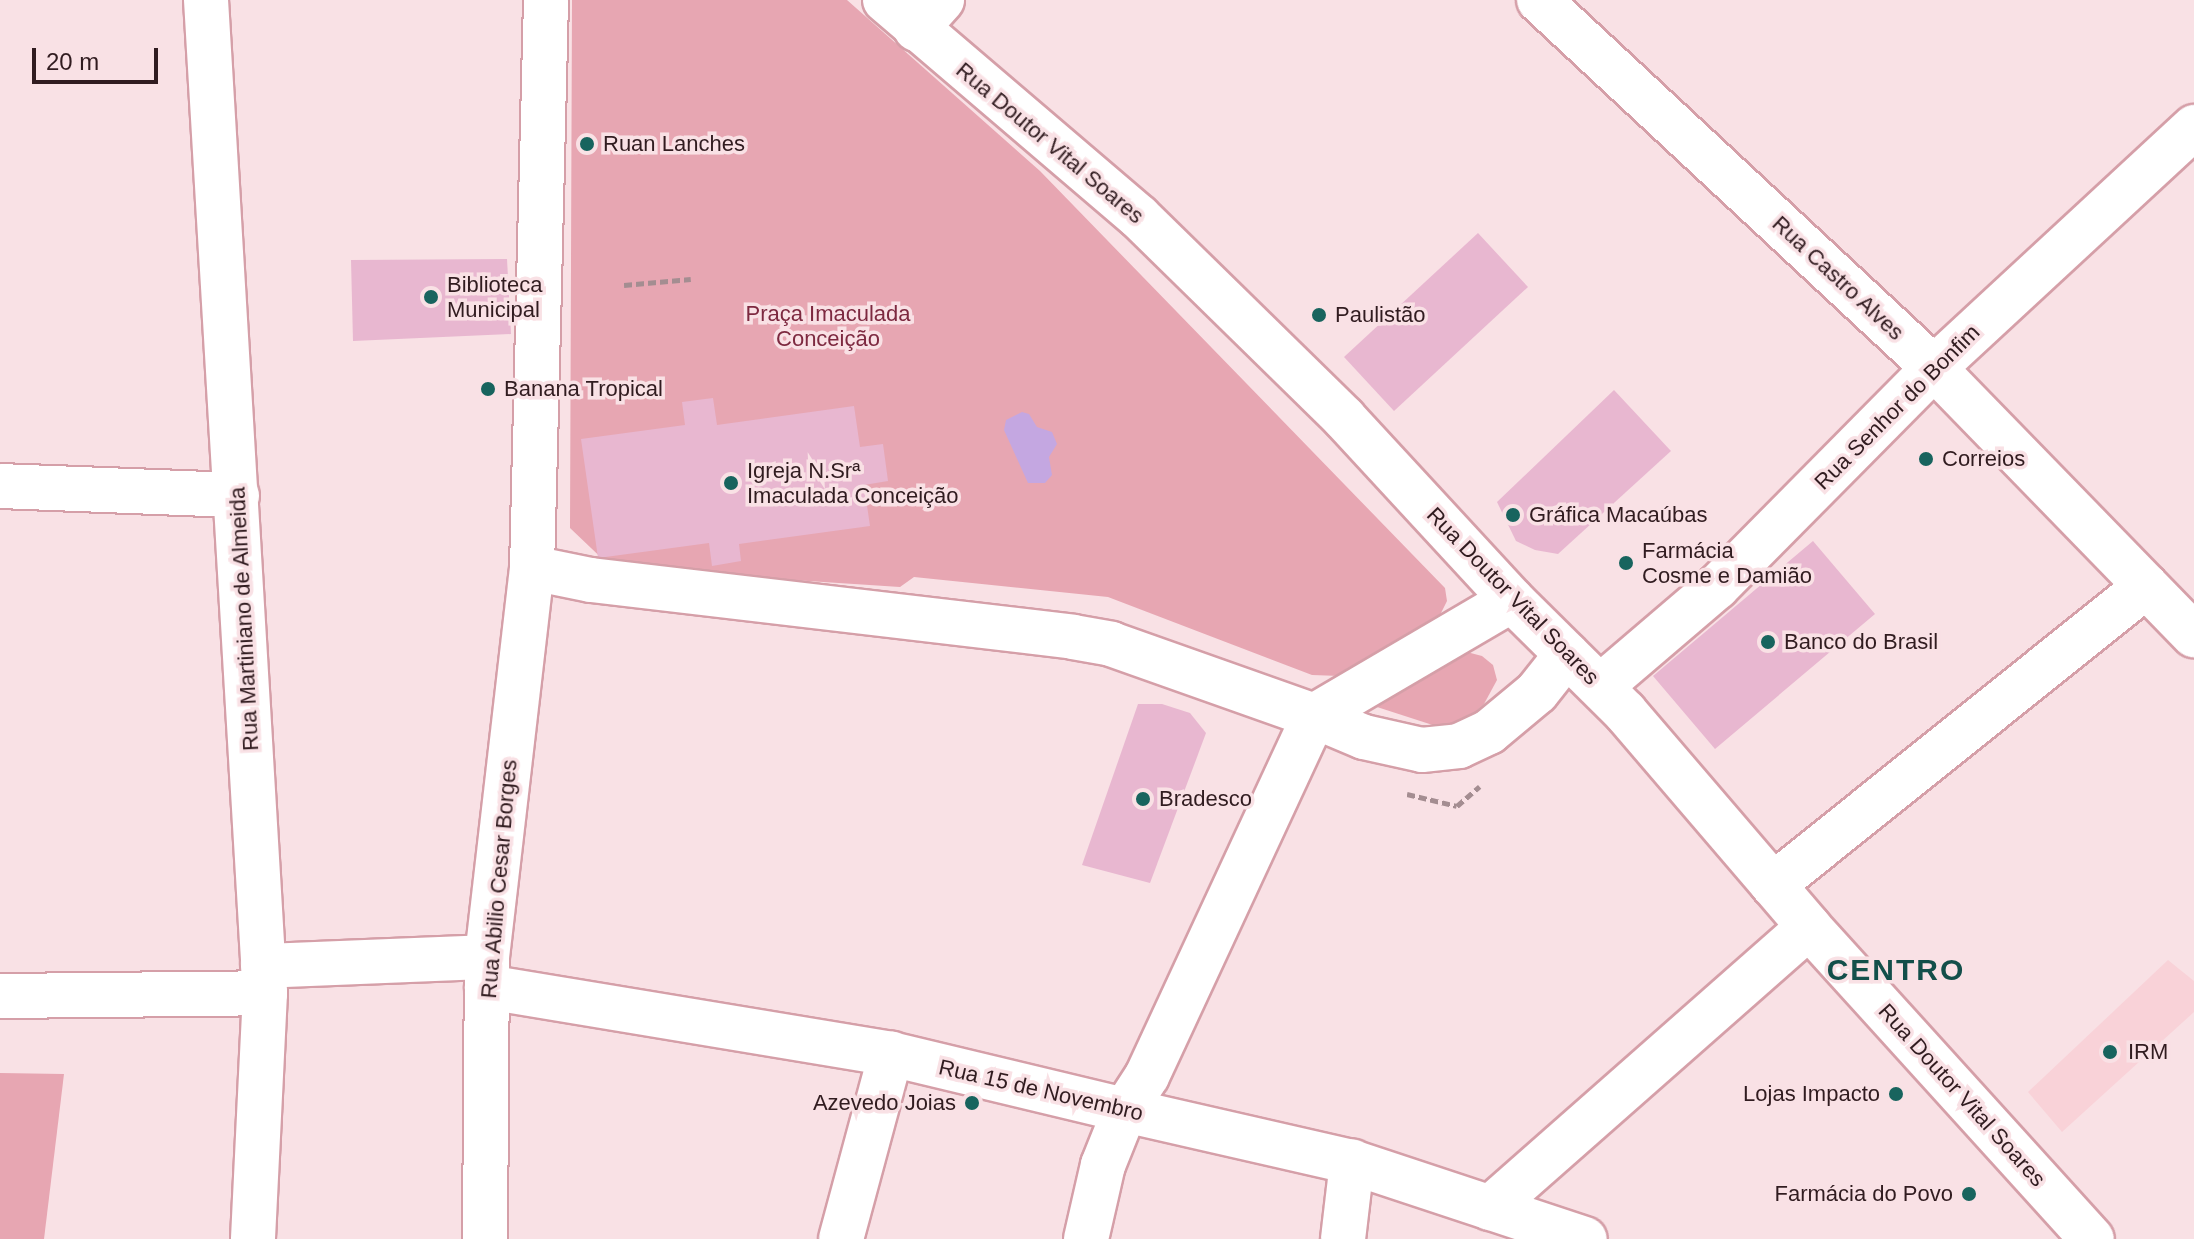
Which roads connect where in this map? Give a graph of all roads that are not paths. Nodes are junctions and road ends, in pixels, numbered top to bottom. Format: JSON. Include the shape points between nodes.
{"nodes":[{"id":1,"x":206,"y":0,"type":"edge"},
{"id":2,"x":546,"y":0,"type":"edge"},
{"id":3,"x":885,"y":0,"type":"edge"},
{"id":4,"x":1539,"y":0,"type":"edge"},
{"id":5,"x":929,"y":15,"type":"edge"},
{"id":6,"x":2185,"y":150,"type":"edge"},
{"id":7,"x":1934,"y":368,"type":"junction"},
{"id":8,"x":0,"y":486,"type":"edge"},
{"id":9,"x":237,"y":495,"type":"junction"},
{"id":10,"x":532,"y":568,"type":"junction"},
{"id":11,"x":2146,"y":586,"type":"junction"},
{"id":12,"x":1512,"y":600,"type":"junction"},
{"id":13,"x":2194,"y":635,"type":"edge"},
{"id":14,"x":1567,"y":654,"type":"junction"},
{"id":15,"x":1601,"y":686,"type":"junction"},
{"id":16,"x":1314,"y":716,"type":"junction"},
{"id":17,"x":1773,"y":885,"type":"junction"},
{"id":18,"x":1809,"y":927,"type":"junction"},
{"id":19,"x":487,"y":972,"type":"junction"},
{"id":20,"x":264,"y":980,"type":"junction"},
{"id":21,"x":0,"y":996,"type":"edge"},
{"id":22,"x":891,"y":1054,"type":"junction"},
{"id":23,"x":1125,"y":1110,"type":"junction"},
{"id":24,"x":1352,"y":1162,"type":"junction"},
{"id":25,"x":1490,"y":1208,"type":"junction"},
{"id":26,"x":253,"y":1239,"type":"edge"},
{"id":27,"x":485,"y":1239,"type":"edge"},
{"id":28,"x":841,"y":1239,"type":"edge"},
{"id":29,"x":1086,"y":1239,"type":"edge"},
{"id":30,"x":1343,"y":1239,"type":"edge"},
{"id":31,"x":1585,"y":1239,"type":"edge"},
{"id":32,"x":2092,"y":1239,"type":"edge"}],
"edges":[{"from":1,"to":9,"type":"street","name":"Rua Martiniano de Almeida"},
{"from":2,"to":10,"type":"street","name":"Rua Abilio Cesar Borges"},
{"from":3,"to":5,"type":"street","name":"Rua Doutor Vital Soares"},
{"from":4,"to":7,"type":"street","name":"Rua Castro Alves"},
{"from":5,"to":12,"type":"street","name":"Rua Doutor Vital Soares","via":[[1344,418]]},
{"from":6,"to":7,"type":"street","name":"Rua Senhor do Bonfim"},
{"from":7,"to":11,"type":"street","name":"Rua Castro Alves"},
{"from":7,"to":15,"type":"street","name":"Rua Senhor do Bonfim","via":[[1717,587]]},
{"from":8,"to":9,"type":"street"},
{"from":9,"to":20,"type":"street","name":"Rua Martiniano de Almeida"},
{"from":10,"to":16,"type":"street","via":[[591,580],[1111,644]]},
{"from":10,"to":19,"type":"street","name":"Rua Abilio Cesar Borges"},
{"from":11,"to":13,"type":"street","name":"Rua Castro Alves"},
{"from":11,"to":17,"type":"street"},
{"from":12,"to":14,"type":"street","name":"Rua Doutor Vital Soares"},
{"from":12,"to":16,"type":"street"},
{"from":14,"to":15,"type":"street","name":"Rua Doutor Vital Soares"},
{"from":14,"to":16,"type":"street","via":[[1537,692],[1489,732],[1459,746],[1422,750],[1364,737]]},
{"from":15,"to":17,"type":"street","name":"Rua Doutor Vital Soares"},
{"from":16,"to":23,"type":"street","via":[[1147,1076]]},
{"from":17,"to":18,"type":"street","name":"Rua Doutor Vital Soares"},
{"from":18,"to":25,"type":"street"},
{"from":18,"to":32,"type":"street","name":"Rua Doutor Vital Soares"},
{"from":19,"to":20,"type":"street","name":"Rua 15 de Novembro"},
{"from":19,"to":22,"type":"street","name":"Rua 15 de Novembro"},
{"from":19,"to":27,"type":"street","name":"Rua Abilio Cesar Borges"},
{"from":20,"to":21,"type":"street","name":"Rua 15 de Novembro"},
{"from":20,"to":26,"type":"street","name":"Rua Martiniano de Almeida"},
{"from":22,"to":23,"type":"street","name":"Rua 15 de Novembro"},
{"from":22,"to":28,"type":"street"},
{"from":23,"to":24,"type":"street","name":"Rua 15 de Novembro"},
{"from":23,"to":29,"type":"street","via":[[1103,1165]]},
{"from":24,"to":25,"type":"street","name":"Rua 15 de Novembro"},
{"from":24,"to":30,"type":"street"},
{"from":25,"to":31,"type":"street","name":"Rua 15 de Novembro"}]}
